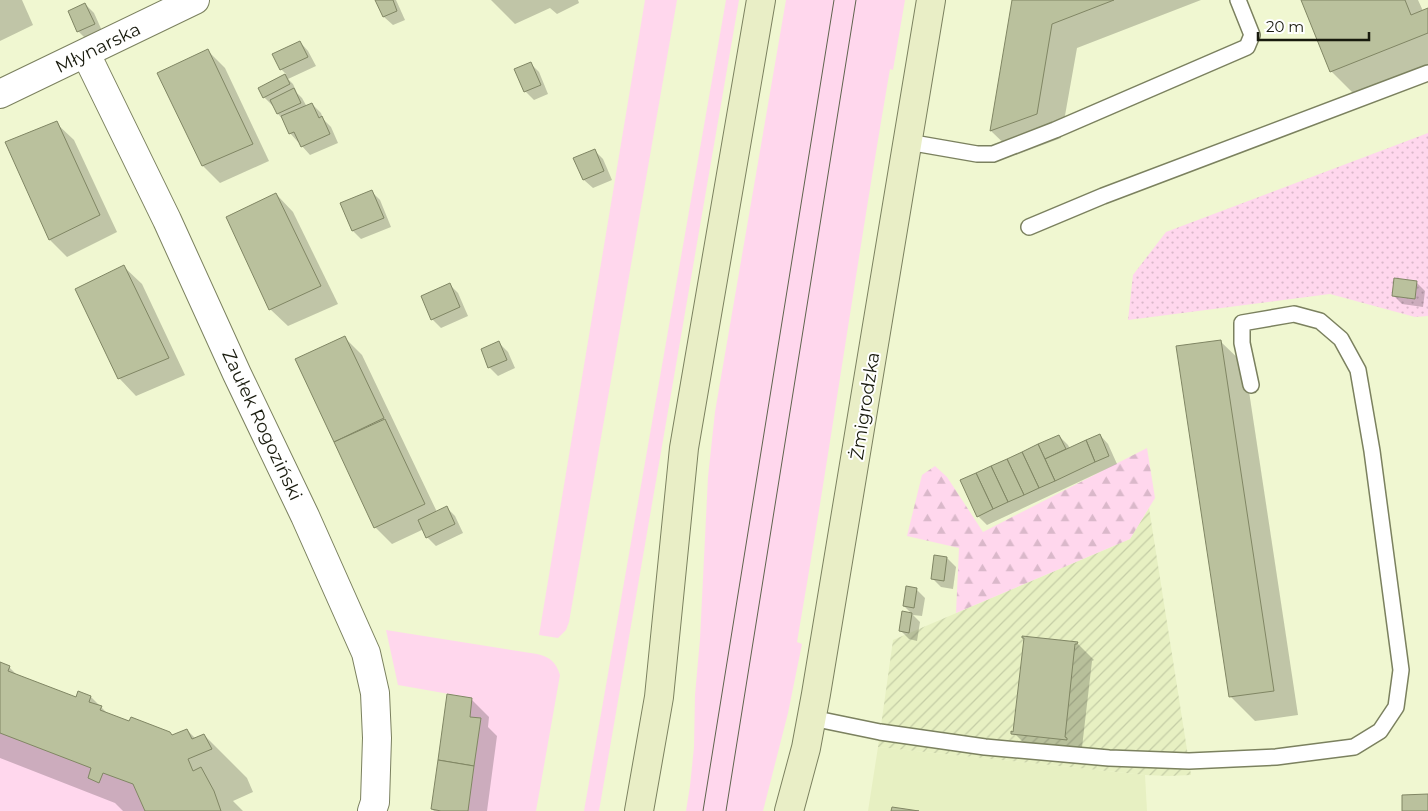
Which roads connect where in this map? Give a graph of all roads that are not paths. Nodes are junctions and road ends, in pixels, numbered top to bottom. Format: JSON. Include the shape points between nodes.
{"nodes":[{"id":1,"x":195,"y":0,"type":"edge"},
{"id":2,"x":762,"y":0,"type":"edge"},
{"id":3,"x":931,"y":0,"type":"edge"},
{"id":4,"x":1238,"y":0,"type":"edge"},
{"id":5,"x":86,"y":54,"type":"junction"},
{"id":6,"x":1428,"y":73,"type":"edge"},
{"id":7,"x":0,"y":94,"type":"edge"},
{"id":8,"x":908,"y":142,"type":"junction"},
{"id":9,"x":1029,"y":227,"type":"dead end"},
{"id":10,"x":1251,"y":385,"type":"dead end"},
{"id":11,"x":812,"y":718,"type":"junction"},
{"id":12,"x":372,"y":811,"type":"edge"},
{"id":13,"x":639,"y":811,"type":"edge"},
{"id":14,"x":789,"y":811,"type":"edge"}],
"edges":[{"from":1,"to":5,"type":"street","name":"Młynarska"},
{"from":2,"to":13,"type":"main road","via":[[684,448],[659,697]]},
{"from":3,"to":8,"type":"main road","name":"Żmigrodzka"},
{"from":4,"to":8,"type":"lane","via":[[1252,35],[1247,47],[1064,126],[994,154]]},
{"from":5,"to":7,"type":"street","name":"Młynarska"},
{"from":5,"to":12,"type":"street","name":"Zaułek Rogoziński","via":[[167,220],[366,654],[375,693],[378,738]]},
{"from":6,"to":9,"type":"lane"},
{"from":8,"to":11,"type":"main road","name":"Żmigrodzka"},
{"from":10,"to":11,"type":"lane","via":[[1242,343],[1242,323],[1294,314],[1320,321],[1341,339],[1358,370],[1401,670],[1396,708],[1380,731],[1354,747],[1276,757],[1189,761],[985,747],[880,732]]},
{"from":11,"to":14,"type":"main road","name":"Żmigrodzka"}]}
